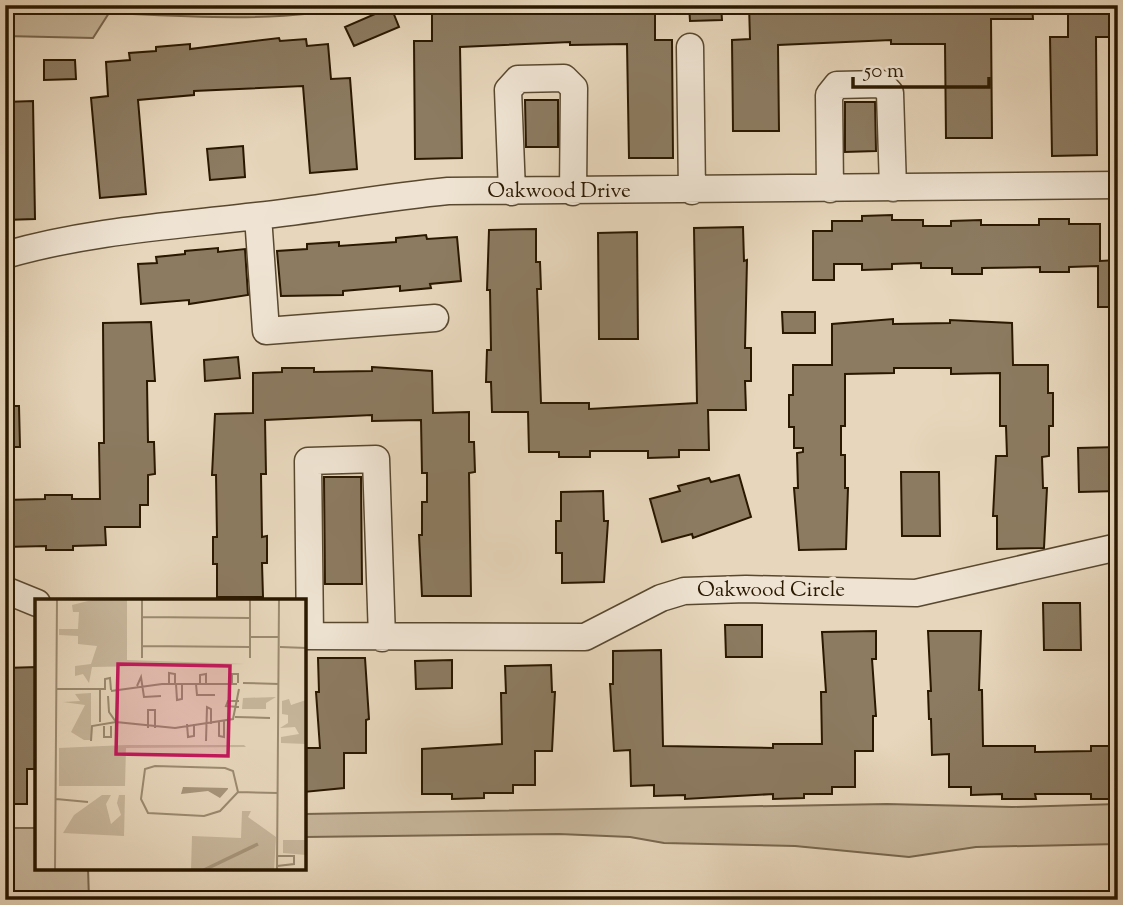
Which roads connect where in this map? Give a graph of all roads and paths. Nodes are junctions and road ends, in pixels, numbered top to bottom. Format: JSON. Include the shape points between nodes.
{"nodes":[{"id":1,"x":690,"y":47,"type":"dead end"},
{"id":2,"x":1118,"y":185,"type":"edge"},
{"id":3,"x":892,"y":188,"type":"junction"},
{"id":4,"x":830,"y":189,"type":"junction"},
{"id":5,"x":692,"y":191,"type":"junction"},
{"id":6,"x":512,"y":192,"type":"junction"},
{"id":7,"x":573,"y":192,"type":"junction"},
{"id":8,"x":258,"y":216,"type":"junction"},
{"id":9,"x":5,"y":255,"type":"edge"},
{"id":10,"x":435,"y":318,"type":"dead end"},
{"id":11,"x":1118,"y":547,"type":"edge"},
{"id":12,"x":5,"y":590,"type":"edge"},
{"id":13,"x":35,"y":602,"type":"edge"},
{"id":14,"x":307,"y":636,"type":"edge"},
{"id":15,"x":382,"y":638,"type":"junction"}],
"edges":[{"from":1,"to":5,"type":"street"},
{"from":2,"to":3,"type":"street","name":"Oakwood Drive"},
{"from":3,"to":4,"type":"street","name":"Oakwood Drive"},
{"from":3,"to":4,"type":"street","via":[[890,93],[882,84],[837,85],[829,95]]},
{"from":4,"to":5,"type":"street","name":"Oakwood Drive"},
{"from":5,"to":7,"type":"street","name":"Oakwood Drive"},
{"from":6,"to":7,"type":"street","name":"Oakwood Drive"},
{"from":6,"to":7,"type":"street","via":[[508,90],[518,79],[564,78],[574,88]]},
{"from":6,"to":8,"type":"street","name":"Oakwood Drive","via":[[448,191]]},
{"from":8,"to":9,"type":"street","name":"Oakwood Drive","via":[[55,240]]},
{"from":8,"to":10,"type":"street","via":[[266,331]]},
{"from":11,"to":15,"type":"street","name":"Oakwood Circle","via":[[916,593],[684,591],[585,637]]},
{"from":12,"to":13,"type":"street"},
{"from":14,"to":15,"type":"street","name":"Oakwood Circle"},
{"from":14,"to":15,"type":"street","via":[[308,461],[376,459]]}]}
